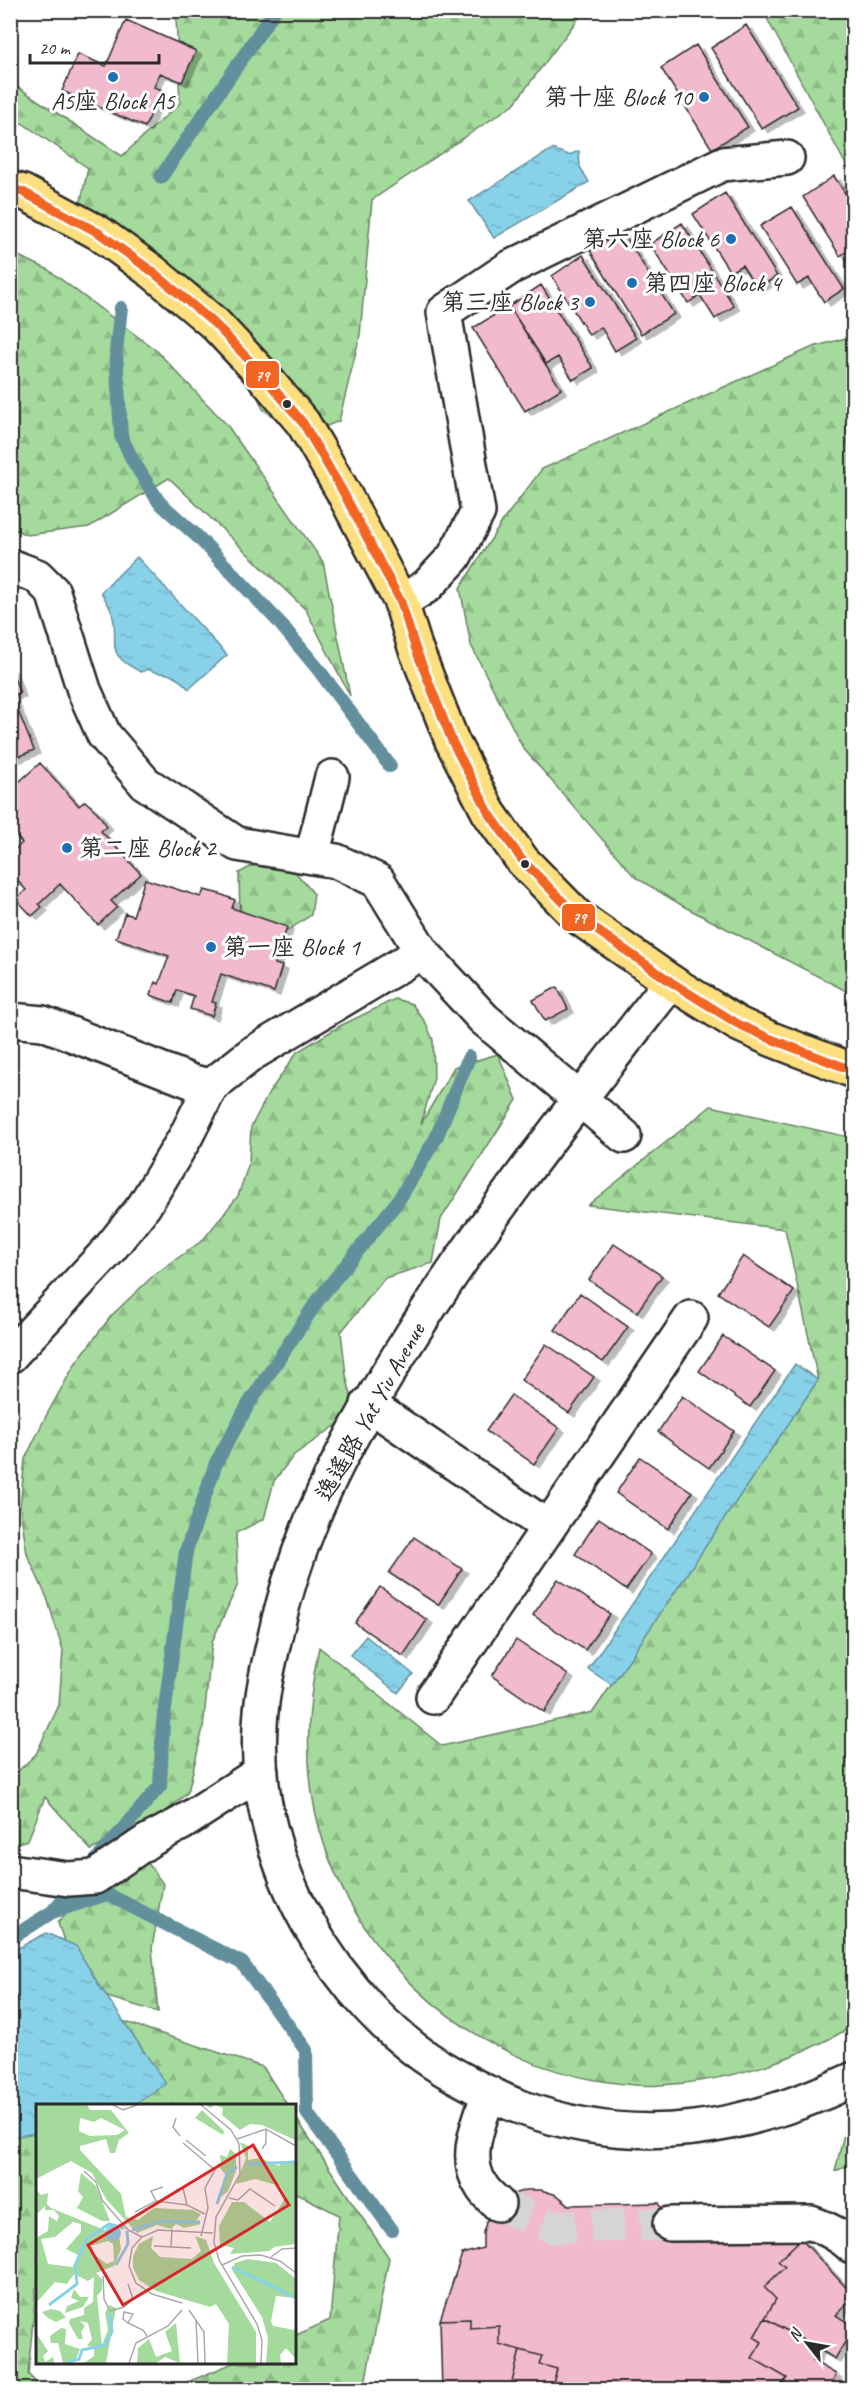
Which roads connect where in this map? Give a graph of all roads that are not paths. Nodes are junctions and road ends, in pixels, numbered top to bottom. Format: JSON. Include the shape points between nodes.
{"nodes":[{"id":1,"x":787,"y":158,"type":"dead end"},
{"id":2,"x":10,"y":188,"type":"edge"},
{"id":3,"x":10,"y":566,"type":"edge"},
{"id":4,"x":402,"y":602,"type":"junction"},
{"id":5,"x":332,"y":777,"type":"dead end"},
{"id":6,"x":312,"y":856,"type":"junction"},
{"id":7,"x":422,"y":952,"type":"junction"},
{"id":8,"x":671,"y":982,"type":"junction"},
{"id":9,"x":10,"y":1020,"type":"edge"},
{"id":10,"x":854,"y":1071,"type":"edge"},
{"id":11,"x":211,"y":1086,"type":"junction"},
{"id":12,"x":580,"y":1100,"type":"junction"},
{"id":13,"x":624,"y":1136,"type":"dead end"},
{"id":14,"x":691,"y":1318,"type":"dead end"},
{"id":15,"x":10,"y":1356,"type":"edge"},
{"id":16,"x":368,"y":1404,"type":"junction"},
{"id":17,"x":549,"y":1527,"type":"junction"},
{"id":18,"x":433,"y":1697,"type":"dead end"},
{"id":19,"x":261,"y":1772,"type":"junction"},
{"id":20,"x":10,"y":1871,"type":"edge"},
{"id":21,"x":854,"y":2079,"type":"edge"},
{"id":22,"x":489,"y":2093,"type":"junction"},
{"id":23,"x":498,"y":2204,"type":"tunnel mouth"},
{"id":24,"x":670,"y":2224,"type":"tunnel mouth"},
{"id":25,"x":854,"y":2248,"type":"edge"}],
"edges":[{"from":1,"to":4,"type":"street","via":[[722,164],[511,267],[444,312],[478,512],[454,557],[427,586]]},
{"from":2,"to":4,"type":"main road","via":[[99,233],[215,324],[303,423]]},
{"from":3,"to":6,"type":"street","via":[[37,576],[53,592],[104,735],[145,783],[237,844]]},
{"from":4,"to":8,"type":"main road","via":[[452,741],[489,813],[522,860],[578,917]]},
{"from":5,"to":6,"type":"street"},
{"from":6,"to":7,"type":"street","via":[[336,861],[378,881]]},
{"from":7,"to":11,"type":"street","via":[[253,1053]]},
{"from":7,"to":12,"type":"street","via":[[484,1019]]},
{"from":8,"to":10,"type":"main road","via":[[738,1024]]},
{"from":8,"to":12,"type":"street","name":"逸遙路 Yat Yiu Avenue"},
{"from":9,"to":11,"type":"street","via":[[43,1023]]},
{"from":11,"to":15,"type":"street","via":[[144,1206],[108,1251]]},
{"from":12,"to":13,"type":"street"},
{"from":12,"to":16,"type":"street","name":"逸遙路 Yat Yiu Avenue","via":[[471,1244]]},
{"from":14,"to":17,"type":"street"},
{"from":16,"to":17,"type":"street"},
{"from":16,"to":19,"type":"street","name":"逸遙路 Yat Yiu Avenue","via":[[341,1452],[296,1556],[268,1669],[260,1726]]},
{"from":17,"to":18,"type":"street"},
{"from":19,"to":20,"type":"street","via":[[182,1823],[82,1878]]},
{"from":19,"to":22,"type":"street","name":"逸遙路 Yat Yiu Avenue","via":[[280,1862],[319,1944],[376,2015],[448,2072]]},
{"from":21,"to":22,"type":"street","name":"逸遙路 Yat Yiu Avenue","via":[[813,2099],[763,2115],[659,2133],[566,2121]]},
{"from":22,"to":23,"type":"street","via":[[472,2145],[473,2167],[482,2187]]},
{"from":24,"to":25,"type":"street","via":[[811,2223],[828,2228]]}]}
